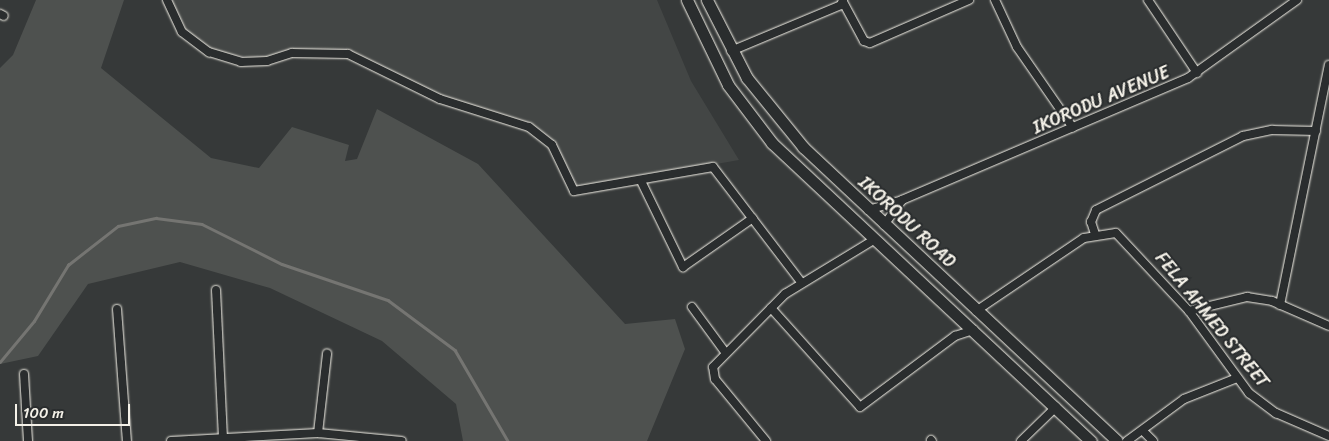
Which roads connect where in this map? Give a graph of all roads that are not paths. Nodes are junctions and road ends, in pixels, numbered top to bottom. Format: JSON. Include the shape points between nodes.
{"nodes":[{"id":1,"x":167,"y":0,"type":"edge"},
{"id":2,"x":687,"y":0,"type":"edge"},
{"id":3,"x":708,"y":0,"type":"edge"},
{"id":4,"x":969,"y":0,"type":"edge"},
{"id":5,"x":995,"y":0,"type":"edge"},
{"id":6,"x":1148,"y":0,"type":"edge"},
{"id":7,"x":1297,"y":0,"type":"edge"},
{"id":8,"x":843,"y":1,"type":"edge"},
{"id":9,"x":731,"y":51,"type":"junction"},
{"id":10,"x":1329,"y":65,"type":"edge"},
{"id":11,"x":1197,"y":73,"type":"junction"},
{"id":12,"x":1073,"y":128,"type":"junction"},
{"id":13,"x":1316,"y":131,"type":"junction"},
{"id":14,"x":641,"y":181,"type":"junction"},
{"id":15,"x":902,"y":200,"type":"junction"},
{"id":16,"x":868,"y":210,"type":"junction"},
{"id":17,"x":753,"y":218,"type":"junction"},
{"id":18,"x":884,"y":225,"type":"junction"},
{"id":19,"x":1095,"y":234,"type":"junction"},
{"id":20,"x":875,"y":240,"type":"junction"},
{"id":21,"x":801,"y":282,"type":"junction"},
{"id":22,"x":216,"y":290,"type":"dead end"},
{"id":23,"x":1280,"y":305,"type":"junction"},
{"id":24,"x":692,"y":307,"type":"dead end"},
{"id":25,"x":770,"y":308,"type":"junction"},
{"id":26,"x":117,"y":309,"type":"dead end"},
{"id":27,"x":976,"y":311,"type":"junction"},
{"id":28,"x":1189,"y":311,"type":"junction"},
{"id":29,"x":1329,"y":326,"type":"edge"},
{"id":30,"x":974,"y":330,"type":"junction"},
{"id":31,"x":725,"y":352,"type":"junction"},
{"id":32,"x":327,"y":354,"type":"dead end"},
{"id":33,"x":24,"y":374,"type":"dead end"},
{"id":34,"x":1237,"y":378,"type":"junction"},
{"id":35,"x":1056,"y":407,"type":"junction"},
{"id":36,"x":1143,"y":430,"type":"junction"},
{"id":37,"x":318,"y":433,"type":"junction"},
{"id":38,"x":223,"y":436,"type":"junction"},
{"id":39,"x":1329,"y":436,"type":"edge"},
{"id":40,"x":270,"y":437,"type":"edge"},
{"id":41,"x":28,"y":441,"type":"edge"},
{"id":42,"x":127,"y":441,"type":"edge"},
{"id":43,"x":171,"y":441,"type":"edge"},
{"id":44,"x":402,"y":441,"type":"edge"},
{"id":45,"x":766,"y":441,"type":"edge"},
{"id":46,"x":1021,"y":441,"type":"edge"},
{"id":47,"x":1091,"y":441,"type":"edge"},
{"id":48,"x":1117,"y":441,"type":"edge"},
{"id":49,"x":1127,"y":441,"type":"edge"},
{"id":50,"x":1153,"y":441,"type":"edge"}],
"edges":[{"from":1,"to":14,"type":"street","via":[[182,32],[209,52],[241,62],[267,61],[292,52],[348,54],[440,99],[540,133],[559,155],[574,191]]},
{"from":2,"to":20,"type":"highway","name":"IKORODU ROAD","via":[[715,60],[754,120],[792,164]]},
{"from":3,"to":9,"type":"highway","name":"IKORODU ROAD"},
{"from":4,"to":8,"type":"street","via":[[870,43],[864,41]]},
{"from":5,"to":12,"type":"street","via":[[1017,47]]},
{"from":6,"to":11,"type":"street"},
{"from":7,"to":11,"type":"street","name":"IKORODU AVENUE"},
{"from":8,"to":9,"type":"street"},
{"from":9,"to":16,"type":"highway","name":"IKORODU ROAD","via":[[780,122]]},
{"from":10,"to":13,"type":"street"},
{"from":11,"to":12,"type":"street","name":"IKORODU AVENUE"},
{"from":12,"to":15,"type":"street","name":"IKORODU AVENUE"},
{"from":13,"to":19,"type":"street","via":[[1272,130],[1243,136],[1096,210],[1091,222]]},
{"from":13,"to":23,"type":"street"},
{"from":14,"to":17,"type":"street","via":[[713,167]]},
{"from":14,"to":17,"type":"street","via":[[683,267]]},
{"from":15,"to":16,"type":"street","name":"IKORODU AVENUE"},
{"from":15,"to":18,"type":"street"},
{"from":16,"to":18,"type":"highway","name":"IKORODU ROAD"},
{"from":17,"to":21,"type":"street"},
{"from":18,"to":27,"type":"highway","name":"IKORODU ROAD"},
{"from":19,"to":27,"type":"street","via":[[1068,247]]},
{"from":19,"to":28,"type":"street","name":"FELA AHMED STREET","via":[[1123,238]]},
{"from":20,"to":21,"type":"street"},
{"from":20,"to":30,"type":"highway","name":"IKORODU ROAD"},
{"from":21,"to":25,"type":"street"},
{"from":22,"to":38,"type":"street"},
{"from":23,"to":28,"type":"street","via":[[1235,298]]},
{"from":23,"to":29,"type":"street"},
{"from":24,"to":31,"type":"street"},
{"from":25,"to":30,"type":"street","via":[[860,406],[955,336]]},
{"from":25,"to":31,"type":"street"},
{"from":26,"to":42,"type":"street"},
{"from":27,"to":48,"type":"highway","name":"IKORODU ROAD"},
{"from":28,"to":34,"type":"street","name":"FELA AHMED STREET"},
{"from":30,"to":35,"type":"highway","name":"IKORODU ROAD"},
{"from":31,"to":45,"type":"street","via":[[714,367],[715,379]]},
{"from":32,"to":37,"type":"street"},
{"from":33,"to":41,"type":"street"},
{"from":34,"to":36,"type":"street","via":[[1184,399]]},
{"from":34,"to":39,"type":"street","name":"FELA AHMED STREET","via":[[1276,413]]},
{"from":35,"to":46,"type":"street"},
{"from":35,"to":47,"type":"highway","name":"IKORODU ROAD"},
{"from":36,"to":49,"type":"street"},
{"from":36,"to":50,"type":"street"},
{"from":37,"to":40,"type":"street"},
{"from":37,"to":44,"type":"street"},
{"from":38,"to":40,"type":"street"},
{"from":38,"to":43,"type":"street"}]}
